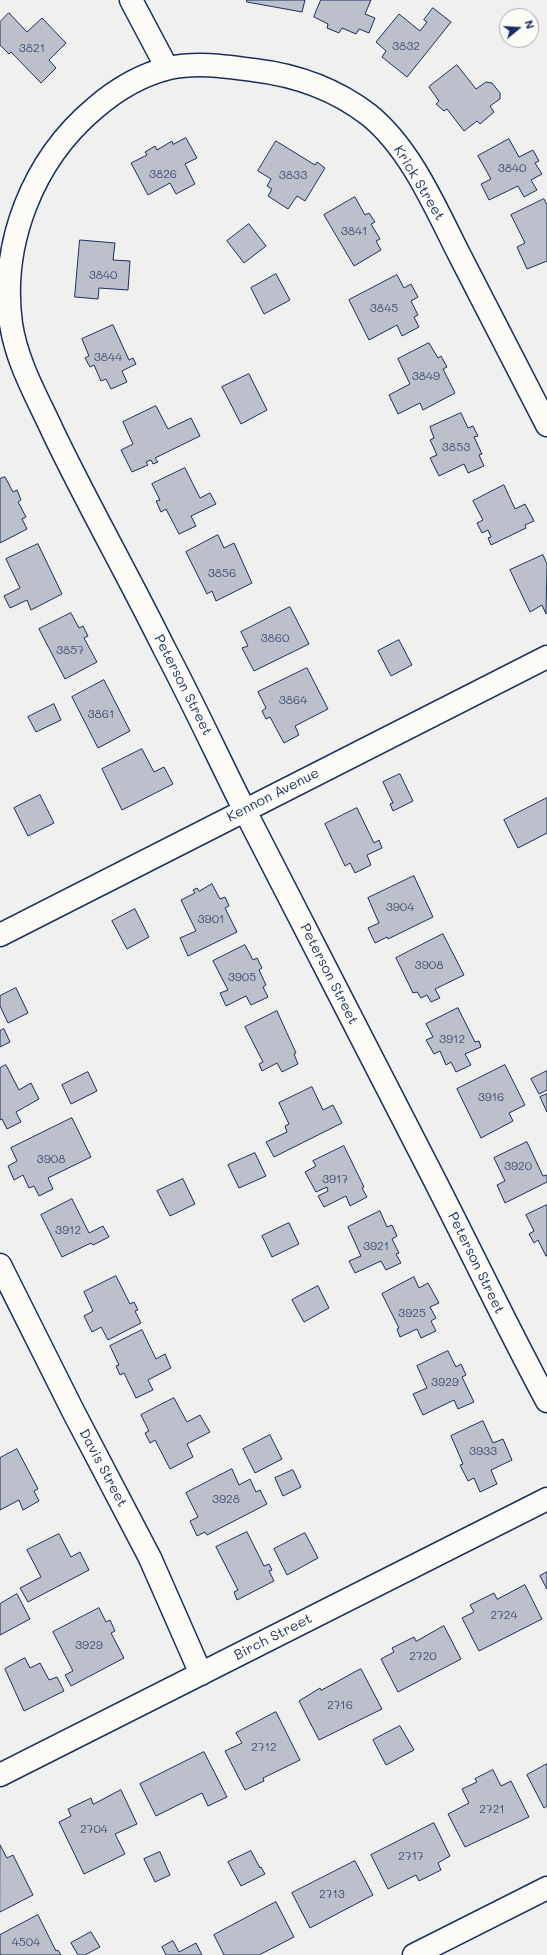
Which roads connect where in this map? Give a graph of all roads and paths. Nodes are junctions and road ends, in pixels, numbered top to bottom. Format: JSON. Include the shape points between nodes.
{"nodes":[{"id":1,"x":131,"y":0,"type":"edge"},
{"id":2,"x":167,"y":68,"type":"junction"},
{"id":3,"x":547,"y":425,"type":"edge"},
{"id":4,"x":547,"y":657,"type":"edge"},
{"id":5,"x":245,"y":810,"type":"junction"},
{"id":6,"x":0,"y":935,"type":"edge"},
{"id":7,"x":0,"y":1265,"type":"edge"},
{"id":8,"x":547,"y":1401,"type":"edge"},
{"id":9,"x":547,"y":1499,"type":"edge"},
{"id":10,"x":201,"y":1674,"type":"junction"},
{"id":11,"x":0,"y":1776,"type":"edge"},
{"id":12,"x":547,"y":1888,"type":"edge"},
{"id":13,"x":414,"y":1955,"type":"edge"}],
"edges":[{"from":1,"to":2,"type":"street"},
{"from":2,"to":3,"type":"street","name":"Krick Street","via":[[189,64],[216,65],[282,74],[317,84],[344,97],[374,119],[399,146],[428,195]]},
{"from":2,"to":5,"type":"street","name":"Peterson Street","via":[[144,75],[115,91],[74,126],[48,159],[28,196],[15,235],[8,283],[10,323],[20,363]]},
{"from":4,"to":5,"type":"street","name":"Kennon Avenue"},
{"from":5,"to":6,"type":"street","name":"Kennon Avenue"},
{"from":5,"to":8,"type":"street","name":"Peterson Street"},
{"from":7,"to":10,"type":"street","name":"Davis Street","via":[[150,1558]]},
{"from":9,"to":10,"type":"street","name":"Birch Street"},
{"from":10,"to":11,"type":"street","name":"Birch Street"},
{"from":12,"to":13,"type":"street"}]}
